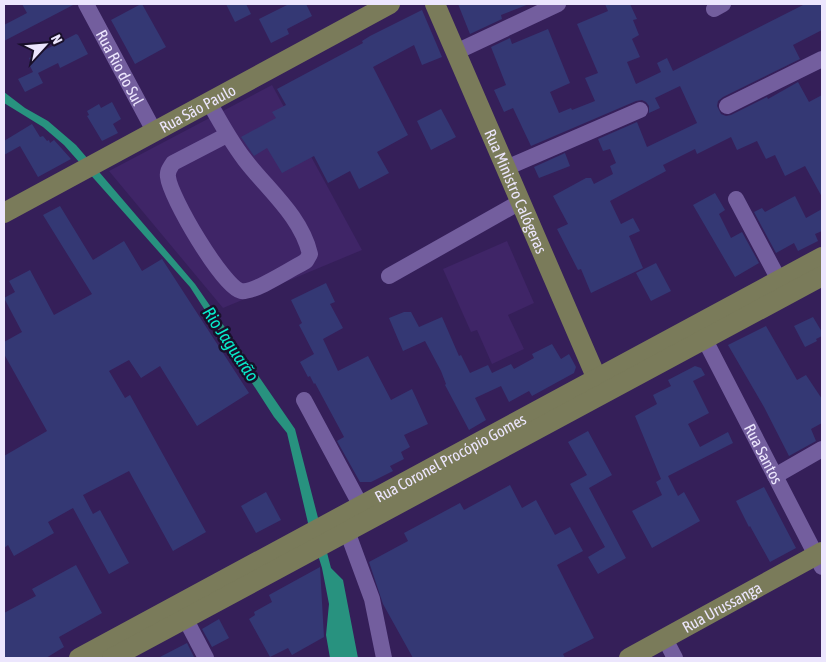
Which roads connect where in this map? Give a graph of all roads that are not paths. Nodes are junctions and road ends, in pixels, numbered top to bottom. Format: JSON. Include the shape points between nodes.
{"nodes":[{"id":1,"x":86,"y":4,"type":"edge"},
{"id":2,"x":390,"y":4,"type":"edge"},
{"id":3,"x":435,"y":4,"type":"edge"},
{"id":4,"x":558,"y":4,"type":"edge"},
{"id":5,"x":456,"y":52,"type":"junction"},
{"id":6,"x":822,"y":59,"type":"edge"},
{"id":7,"x":209,"y":102,"type":"junction"},
{"id":8,"x":727,"y":106,"type":"dead end"},
{"id":9,"x":640,"y":110,"type":"dead end"},
{"id":10,"x":154,"y":132,"type":"junction"},
{"id":11,"x":227,"y":135,"type":"junction"},
{"id":12,"x":506,"y":168,"type":"junction"},
{"id":13,"x":736,"y":199,"type":"dead end"},
{"id":14,"x":520,"y":202,"type":"junction"},
{"id":15,"x":4,"y":213,"type":"edge"},
{"id":16,"x":822,"y":257,"type":"edge"},
{"id":17,"x":389,"y":276,"type":"dead end"},
{"id":18,"x":822,"y":276,"type":"edge"},
{"id":19,"x":779,"y":280,"type":"junction"},
{"id":20,"x":705,"y":340,"type":"junction"},
{"id":21,"x":597,"y":379,"type":"junction"},
{"id":22,"x":304,"y":400,"type":"dead end"},
{"id":23,"x":822,"y":449,"type":"edge"},
{"id":24,"x":775,"y":476,"type":"junction"},
{"id":25,"x":361,"y":506,"type":"junction"},
{"id":26,"x":337,"y":531,"type":"junction"},
{"id":27,"x":302,"y":547,"type":"junction"},
{"id":28,"x":820,"y":558,"type":"edge"},
{"id":29,"x":185,"y":618,"type":"junction"},
{"id":30,"x":665,"y":639,"type":"junction"},
{"id":31,"x":79,"y":658,"type":"edge"},
{"id":32,"x":112,"y":658,"type":"edge"},
{"id":33,"x":206,"y":658,"type":"edge"},
{"id":34,"x":384,"y":658,"type":"edge"},
{"id":35,"x":629,"y":658,"type":"edge"},
{"id":36,"x":675,"y":658,"type":"edge"}],
"edges":[{"from":1,"to":10,"type":"street","name":"Rua Rio do Sul"},
{"from":2,"to":7,"type":"main road","name":"Rua São Paulo"},
{"from":3,"to":5,"type":"main road","name":"Rua Ministro Calógeras"},
{"from":4,"to":5,"type":"street"},
{"from":5,"to":12,"type":"main road","name":"Rua Ministro Calógeras"},
{"from":6,"to":8,"type":"street"},
{"from":7,"to":10,"type":"main road","name":"Rua São Paulo"},
{"from":7,"to":11,"type":"street"},
{"from":9,"to":12,"type":"street"},
{"from":10,"to":15,"type":"main road","name":"Rua São Paulo"},
{"from":11,"to":11,"type":"street","via":[[284,205],[310,254],[306,261],[252,290],[242,291],[233,287],[221,272],[175,199],[168,177],[173,163]]},
{"from":12,"to":14,"type":"main road","name":"Rua Ministro Calógeras"},
{"from":13,"to":19,"type":"street"},
{"from":14,"to":17,"type":"street"},
{"from":14,"to":21,"type":"main road","name":"Rua Ministro Calógeras"},
{"from":16,"to":19,"type":"main road","name":"Rua Coronel Procópio Gomes"},
{"from":18,"to":20,"type":"main road","name":"Rua Coronel Procópio Gomes"},
{"from":19,"to":21,"type":"main road","name":"Rua Coronel Procópio Gomes"},
{"from":20,"to":24,"type":"street","name":"Rua Santos"},
{"from":20,"to":26,"type":"main road","name":"Rua Coronel Procópio Gomes"},
{"from":21,"to":25,"type":"main road","name":"Rua Coronel Procópio Gomes"},
{"from":22,"to":25,"type":"street"},
{"from":23,"to":24,"type":"street"},
{"from":24,"to":28,"type":"street","name":"Rua Santos"},
{"from":25,"to":26,"type":"main road","name":"Rua Coronel Procópio Gomes"},
{"from":26,"to":27,"type":"main road","name":"Rua Coronel Procópio Gomes"},
{"from":26,"to":34,"type":"street","via":[[372,599]]},
{"from":27,"to":29,"type":"main road","name":"Rua Coronel Procópio Gomes"},
{"from":27,"to":31,"type":"main road","name":"Rua Coronel Procópio Gomes"},
{"from":28,"to":30,"type":"main road","name":"Rua Urussanga"},
{"from":29,"to":32,"type":"main road","name":"Rua Coronel Procópio Gomes"},
{"from":29,"to":33,"type":"street"},
{"from":30,"to":35,"type":"main road","name":"Rua Urussanga"},
{"from":30,"to":36,"type":"street"}]}
